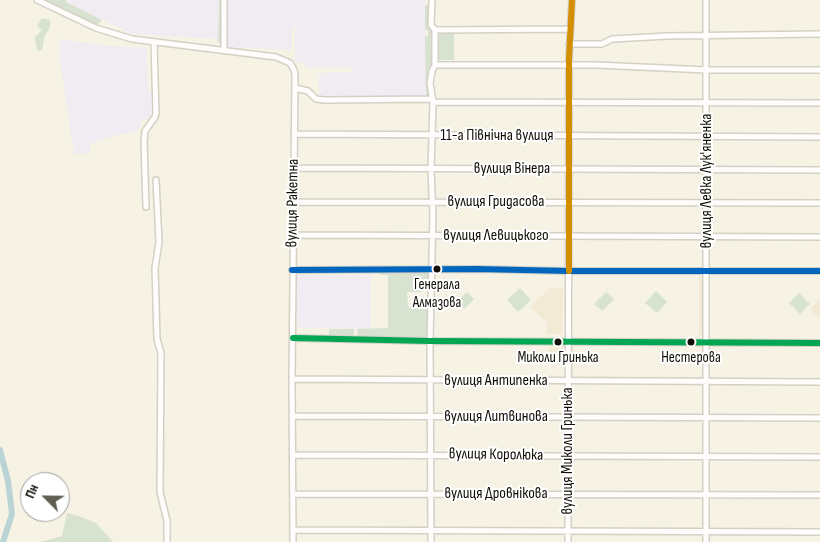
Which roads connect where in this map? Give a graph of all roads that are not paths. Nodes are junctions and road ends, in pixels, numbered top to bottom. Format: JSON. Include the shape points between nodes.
{"nodes":[{"id":1,"x":37,"y":0,"type":"edge"},
{"id":2,"x":224,"y":0,"type":"edge"},
{"id":3,"x":432,"y":0,"type":"edge"},
{"id":4,"x":572,"y":0,"type":"edge"},
{"id":5,"x":706,"y":0,"type":"edge"},
{"id":6,"x":434,"y":29,"type":"junction"},
{"id":7,"x":570,"y":29,"type":"junction"},
{"id":8,"x":820,"y":34,"type":"edge"},
{"id":9,"x":707,"y":35,"type":"junction"},
{"id":10,"x":154,"y":43,"type":"junction"},
{"id":11,"x":569,"y":44,"type":"junction"},
{"id":12,"x":224,"y":51,"type":"junction"},
{"id":13,"x":435,"y":65,"type":"junction"},
{"id":14,"x":569,"y":65,"type":"junction"},
{"id":15,"x":707,"y":70,"type":"junction"},
{"id":16,"x":820,"y":70,"type":"edge"},
{"id":17,"x":295,"y":88,"type":"junction"},
{"id":18,"x":433,"y":101,"type":"junction"},
{"id":19,"x":569,"y":102,"type":"junction"},
{"id":20,"x":706,"y":104,"type":"junction"},
{"id":21,"x":820,"y":104,"type":"edge"},
{"id":22,"x":294,"y":134,"type":"junction"},
{"id":23,"x":433,"y":136,"type":"junction"},
{"id":24,"x":569,"y":136,"type":"junction"},
{"id":25,"x":707,"y":137,"type":"junction"},
{"id":26,"x":820,"y":137,"type":"edge"},
{"id":27,"x":294,"y":168,"type":"junction"},
{"id":28,"x":431,"y":169,"type":"junction"},
{"id":29,"x":569,"y":170,"type":"junction"},
{"id":30,"x":707,"y":170,"type":"junction"},
{"id":31,"x":820,"y":170,"type":"edge"},
{"id":32,"x":156,"y":180,"type":"dead end"},
{"id":33,"x":293,"y":202,"type":"junction"},
{"id":34,"x":432,"y":202,"type":"junction"},
{"id":35,"x":569,"y":202,"type":"junction"},
{"id":36,"x":707,"y":203,"type":"junction"},
{"id":37,"x":820,"y":203,"type":"edge"},
{"id":38,"x":146,"y":207,"type":"dead end"},
{"id":39,"x":292,"y":235,"type":"junction"},
{"id":40,"x":433,"y":236,"type":"junction"},
{"id":41,"x":570,"y":236,"type":"junction"},
{"id":42,"x":707,"y":237,"type":"junction"},
{"id":43,"x":820,"y":237,"type":"edge"},
{"id":44,"x":431,"y":269,"type":"junction"},
{"id":45,"x":292,"y":270,"type":"junction"},
{"id":46,"x":707,"y":270,"type":"junction"},
{"id":47,"x":569,"y":271,"type":"junction"},
{"id":48,"x":820,"y":271,"type":"edge"},
{"id":49,"x":293,"y":338,"type":"junction"},
{"id":50,"x":430,"y":341,"type":"junction"},
{"id":51,"x":568,"y":342,"type":"junction"},
{"id":52,"x":706,"y":342,"type":"junction"},
{"id":53,"x":820,"y":343,"type":"edge"},
{"id":54,"x":292,"y":379,"type":"junction"},
{"id":55,"x":430,"y":381,"type":"junction"},
{"id":56,"x":568,"y":381,"type":"junction"},
{"id":57,"x":706,"y":382,"type":"junction"},
{"id":58,"x":820,"y":382,"type":"edge"},
{"id":59,"x":292,"y":416,"type":"junction"},
{"id":60,"x":430,"y":416,"type":"junction"},
{"id":61,"x":568,"y":417,"type":"junction"},
{"id":62,"x":706,"y":418,"type":"junction"},
{"id":63,"x":820,"y":418,"type":"edge"},
{"id":64,"x":293,"y":455,"type":"junction"},
{"id":65,"x":430,"y":455,"type":"junction"},
{"id":66,"x":568,"y":456,"type":"junction"},
{"id":67,"x":706,"y":456,"type":"junction"},
{"id":68,"x":820,"y":456,"type":"edge"},
{"id":69,"x":293,"y":494,"type":"junction"},
{"id":70,"x":430,"y":494,"type":"junction"},
{"id":71,"x":568,"y":495,"type":"junction"},
{"id":72,"x":705,"y":496,"type":"junction"},
{"id":73,"x":820,"y":496,"type":"edge"},
{"id":74,"x":293,"y":530,"type":"junction"},
{"id":75,"x":431,"y":530,"type":"junction"},
{"id":76,"x":568,"y":531,"type":"junction"},
{"id":77,"x":706,"y":531,"type":"junction"},
{"id":78,"x":820,"y":532,"type":"edge"},
{"id":79,"x":167,"y":542,"type":"edge"},
{"id":80,"x":293,"y":542,"type":"edge"},
{"id":81,"x":431,"y":542,"type":"edge"},
{"id":82,"x":568,"y":542,"type":"edge"},
{"id":83,"x":706,"y":542,"type":"edge"}],
"edges":[{"from":1,"to":10,"type":"street","name":"вулиця Ракетна","via":[[96,28]]},
{"from":2,"to":12,"type":"street"},
{"from":3,"to":6,"type":"street","via":[[431,25]]},
{"from":4,"to":7,"type":"street","name":"вулиця Миколи Гринька"},
{"from":5,"to":9,"type":"street","name":"вулиця Левка Лук'яненка"},
{"from":6,"to":7,"type":"street"},
{"from":6,"to":13,"type":"street"},
{"from":7,"to":11,"type":"street","name":"вулиця Миколи Гринька"},
{"from":8,"to":9,"type":"street"},
{"from":9,"to":11,"type":"street"},
{"from":9,"to":15,"type":"street","name":"вулиця Левка Лук'яненка"},
{"from":10,"to":12,"type":"street","name":"вулиця Ракетна"},
{"from":10,"to":38,"type":"street","via":[[156,113],[145,131]]},
{"from":11,"to":14,"type":"street","name":"вулиця Миколи Гринька"},
{"from":12,"to":17,"type":"street","name":"вулиця Ракетна","via":[[286,61],[294,70]]},
{"from":13,"to":14,"type":"street"},
{"from":13,"to":18,"type":"street","via":[[430,76]]},
{"from":14,"to":15,"type":"street"},
{"from":14,"to":19,"type":"street","name":"вулиця Миколи Гринька"},
{"from":15,"to":16,"type":"street"},
{"from":15,"to":20,"type":"street","name":"вулиця Левка Лук'яненка"},
{"from":17,"to":18,"type":"street","via":[[324,100]]},
{"from":17,"to":22,"type":"street","name":"вулиця Ракетна"},
{"from":18,"to":19,"type":"street"},
{"from":18,"to":23,"type":"street"},
{"from":19,"to":20,"type":"street"},
{"from":19,"to":24,"type":"street","name":"вулиця Миколи Гринька"},
{"from":20,"to":21,"type":"street"},
{"from":20,"to":25,"type":"street","name":"вулиця Левка Лук'яненка"},
{"from":22,"to":23,"type":"street","name":"11-а Північна вулиця"},
{"from":22,"to":27,"type":"street","name":"вулиця Ракетна"},
{"from":23,"to":24,"type":"street","name":"11-а Північна вулиця"},
{"from":23,"to":28,"type":"street"},
{"from":24,"to":25,"type":"street","name":"11-а Північна вулиця"},
{"from":24,"to":29,"type":"street","name":"вулиця Миколи Гринька"},
{"from":25,"to":26,"type":"street","name":"11-а Північна вулиця"},
{"from":25,"to":30,"type":"street","name":"вулиця Левка Лук'яненка"},
{"from":27,"to":28,"type":"street","name":"вулиця Вінера"},
{"from":27,"to":33,"type":"street","name":"вулиця Ракетна"},
{"from":28,"to":29,"type":"street","name":"вулиця Вінера"},
{"from":28,"to":34,"type":"street"},
{"from":29,"to":30,"type":"street","name":"вулиця Вінера"},
{"from":29,"to":35,"type":"street","name":"вулиця Миколи Гринька"},
{"from":30,"to":31,"type":"street","name":"вулиця Вінера"},
{"from":30,"to":36,"type":"street","name":"вулиця Левка Лук'яненка"},
{"from":32,"to":79,"type":"street","via":[[159,242],[155,268],[157,339],[161,353],[160,492],[167,521]]},
{"from":33,"to":34,"type":"street","name":"вулиця Гридасова"},
{"from":33,"to":39,"type":"street","name":"вулиця Ракетна"},
{"from":34,"to":35,"type":"street","name":"вулиця Гридасова"},
{"from":34,"to":40,"type":"street"},
{"from":35,"to":36,"type":"street","name":"вулиця Гридасова"},
{"from":35,"to":41,"type":"street","name":"вулиця Миколи Гринька"},
{"from":36,"to":37,"type":"street","name":"вулиця Гридасова"},
{"from":36,"to":42,"type":"street","name":"вулиця Левка Лук'яненка"},
{"from":39,"to":40,"type":"street","name":"вулиця Левицького"},
{"from":39,"to":45,"type":"street","name":"вулиця Ракетна"},
{"from":40,"to":41,"type":"street","name":"вулиця Левицького"},
{"from":40,"to":44,"type":"street"},
{"from":41,"to":42,"type":"street","name":"вулиця Левицького"},
{"from":41,"to":47,"type":"street","name":"вулиця Миколи Гринька"},
{"from":42,"to":43,"type":"street","name":"вулиця Левицького"},
{"from":42,"to":46,"type":"street","name":"вулиця Левка Лук'яненка"},
{"from":44,"to":45,"type":"street"},
{"from":44,"to":47,"type":"street"},
{"from":44,"to":50,"type":"street"},
{"from":45,"to":49,"type":"street","name":"вулиця Ракетна"},
{"from":46,"to":47,"type":"street"},
{"from":46,"to":48,"type":"street"},
{"from":46,"to":52,"type":"street","name":"вулиця Левка Лук'яненка"},
{"from":47,"to":51,"type":"street","name":"вулиця Миколи Гринька"},
{"from":49,"to":50,"type":"street"},
{"from":49,"to":54,"type":"street","name":"вулиця Ракетна"},
{"from":50,"to":51,"type":"street"},
{"from":50,"to":55,"type":"street"},
{"from":51,"to":52,"type":"street"},
{"from":51,"to":56,"type":"street","name":"вулиця Миколи Гринька"},
{"from":52,"to":53,"type":"street"},
{"from":52,"to":57,"type":"street","name":"вулиця Левка Лук'яненка"},
{"from":54,"to":55,"type":"street","name":"вулиця Антипенка"},
{"from":54,"to":59,"type":"street","name":"вулиця Ракетна"},
{"from":55,"to":56,"type":"street","name":"вулиця Антипенка"},
{"from":55,"to":60,"type":"street"},
{"from":56,"to":57,"type":"street","name":"вулиця Антипенка"},
{"from":56,"to":61,"type":"street","name":"вулиця Миколи Гринька"},
{"from":57,"to":58,"type":"street","name":"вулиця Антипенка"},
{"from":57,"to":62,"type":"street","name":"вулиця Левка Лук'яненка"},
{"from":59,"to":60,"type":"street","name":"вулиця Литвинова"},
{"from":59,"to":64,"type":"street","name":"вулиця Ракетна"},
{"from":60,"to":61,"type":"street","name":"вулиця Литвинова"},
{"from":60,"to":65,"type":"street"},
{"from":61,"to":62,"type":"street","name":"вулиця Литвинова"},
{"from":61,"to":66,"type":"street","name":"вулиця Миколи Гринька"},
{"from":62,"to":63,"type":"street","name":"вулиця Литвинова"},
{"from":62,"to":67,"type":"street","name":"вулиця Левка Лук'яненка"},
{"from":64,"to":65,"type":"street","name":"вулиця Королюка"},
{"from":64,"to":69,"type":"street","name":"вулиця Ракетна"},
{"from":65,"to":66,"type":"street","name":"вулиця Королюка"},
{"from":65,"to":70,"type":"street"},
{"from":66,"to":67,"type":"street","name":"вулиця Королюка"},
{"from":66,"to":71,"type":"street","name":"вулиця Миколи Гринька"},
{"from":67,"to":68,"type":"street","name":"вулиця Королюка"},
{"from":67,"to":72,"type":"street","name":"вулиця Левка Лук'яненка"},
{"from":69,"to":70,"type":"street","name":"вулиця Дровнікова"},
{"from":69,"to":74,"type":"street","name":"вулиця Ракетна"},
{"from":70,"to":71,"type":"street","name":"вулиця Дровнікова"},
{"from":70,"to":75,"type":"street"},
{"from":71,"to":72,"type":"street","name":"вулиця Дровнікова"},
{"from":71,"to":76,"type":"street","name":"вулиця Миколи Гринька"},
{"from":72,"to":73,"type":"street","name":"вулиця Дровнікова"},
{"from":72,"to":77,"type":"street","name":"вулиця Левка Лук'яненка"},
{"from":74,"to":75,"type":"street"},
{"from":74,"to":80,"type":"street","name":"вулиця Ракетна"},
{"from":75,"to":76,"type":"street"},
{"from":75,"to":81,"type":"street"},
{"from":76,"to":77,"type":"street"},
{"from":76,"to":82,"type":"street","name":"вулиця Миколи Гринька"},
{"from":77,"to":78,"type":"street"},
{"from":77,"to":83,"type":"street","name":"вулиця Левка Лук'яненка"}]}
